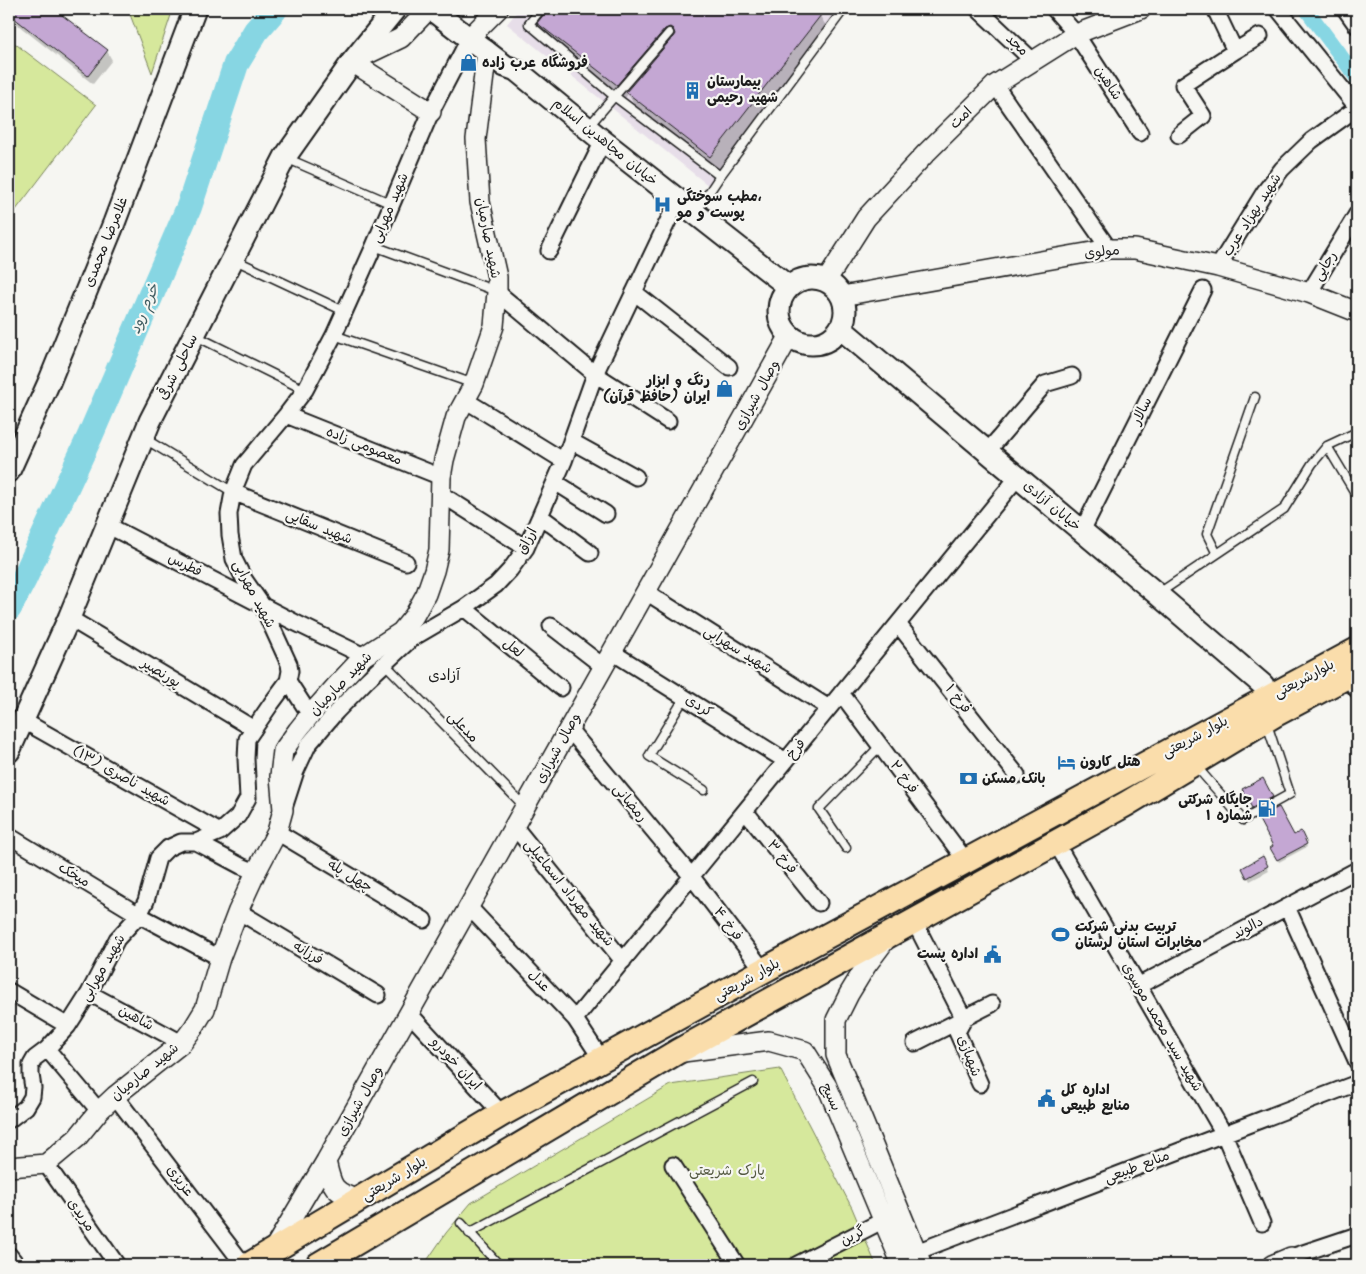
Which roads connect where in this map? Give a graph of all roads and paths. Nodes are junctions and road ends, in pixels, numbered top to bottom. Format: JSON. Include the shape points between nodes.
{"nodes":[{"id":1,"x":195,"y":9,"type":"edge"},
{"id":2,"x":394,"y":9,"type":"edge"},
{"id":3,"x":498,"y":9,"type":"edge"},
{"id":4,"x":541,"y":9,"type":"edge"},
{"id":5,"x":836,"y":9,"type":"edge"},
{"id":6,"x":978,"y":9,"type":"edge"},
{"id":7,"x":1054,"y":9,"type":"edge"},
{"id":8,"x":1141,"y":9,"type":"edge"},
{"id":9,"x":1215,"y":9,"type":"edge"},
{"id":10,"x":1278,"y":9,"type":"edge"},
{"id":11,"x":1345,"y":9,"type":"edge"},
{"id":12,"x":441,"y":12,"type":"edge"},
{"id":13,"x":1357,"y":26,"type":"edge"},
{"id":14,"x":669,"y":33,"type":"dead end"},
{"id":15,"x":1076,"y":34,"type":"junction"},
{"id":16,"x":472,"y":35,"type":"junction"},
{"id":17,"x":1260,"y":36,"type":"dead end"},
{"id":18,"x":1235,"y":51,"type":"junction"},
{"id":19,"x":486,"y":52,"type":"junction"},
{"id":20,"x":1034,"y":61,"type":"junction"},
{"id":21,"x":352,"y":62,"type":"junction"},
{"id":22,"x":516,"y":70,"type":"junction"},
{"id":23,"x":995,"y":85,"type":"junction"},
{"id":24,"x":614,"y":96,"type":"junction"},
{"id":25,"x":1357,"y":107,"type":"edge"},
{"id":26,"x":431,"y":112,"type":"junction"},
{"id":27,"x":1140,"y":133,"type":"dead end"},
{"id":28,"x":595,"y":135,"type":"junction"},
{"id":29,"x":1179,"y":136,"type":"dead end"},
{"id":30,"x":285,"y":157,"type":"junction"},
{"id":31,"x":720,"y":176,"type":"junction"},
{"id":32,"x":678,"y":200,"type":"junction"},
{"id":33,"x":392,"y":204,"type":"junction"},
{"id":34,"x":694,"y":214,"type":"junction"},
{"id":35,"x":1357,"y":214,"type":"edge"},
{"id":36,"x":374,"y":246,"type":"junction"},
{"id":37,"x":1109,"y":249,"type":"junction"},
{"id":38,"x":549,"y":251,"type":"dead end"},
{"id":39,"x":233,"y":259,"type":"junction"},
{"id":40,"x":1218,"y":267,"type":"junction"},
{"id":41,"x":826,"y":281,"type":"junction"},
{"id":42,"x":789,"y":287,"type":"junction"},
{"id":43,"x":1203,"y":290,"type":"dead end"},
{"id":44,"x":498,"y":292,"type":"junction"},
{"id":45,"x":634,"y":292,"type":"junction"},
{"id":46,"x":1309,"y":293,"type":"junction"},
{"id":47,"x":842,"y":296,"type":"junction"},
{"id":48,"x":344,"y":312,"type":"junction"},
{"id":49,"x":1357,"y":312,"type":"edge"},
{"id":50,"x":840,"y":328,"type":"junction"},
{"id":51,"x":194,"y":335,"type":"junction"},
{"id":52,"x":334,"y":335,"type":"junction"},
{"id":53,"x":790,"y":335,"type":"junction"},
{"id":54,"x":729,"y":366,"type":"dead end"},
{"id":55,"x":595,"y":374,"type":"junction"},
{"id":56,"x":1072,"y":376,"type":"dead end"},
{"id":57,"x":305,"y":390,"type":"junction"},
{"id":58,"x":470,"y":392,"type":"junction"},
{"id":59,"x":1255,"y":397,"type":"dead end"},
{"id":60,"x":286,"y":415,"type":"junction"},
{"id":61,"x":668,"y":421,"type":"dead end"},
{"id":62,"x":1357,"y":432,"type":"edge"},
{"id":63,"x":143,"y":438,"type":"junction"},
{"id":64,"x":571,"y":441,"type":"junction"},
{"id":65,"x":1327,"y":446,"type":"junction"},
{"id":66,"x":987,"y":452,"type":"junction"},
{"id":67,"x":564,"y":462,"type":"junction"},
{"id":68,"x":9,"y":471,"type":"edge"},
{"id":69,"x":636,"y":477,"type":"dead end"},
{"id":70,"x":1017,"y":478,"type":"junction"},
{"id":71,"x":555,"y":482,"type":"junction"},
{"id":72,"x":441,"y":486,"type":"junction"},
{"id":73,"x":232,"y":492,"type":"junction"},
{"id":74,"x":1357,"y":496,"type":"edge"},
{"id":75,"x":606,"y":514,"type":"dead end"},
{"id":76,"x":540,"y":516,"type":"junction"},
{"id":77,"x":107,"y":525,"type":"junction"},
{"id":78,"x":1082,"y":531,"type":"junction"},
{"id":79,"x":526,"y":548,"type":"junction"},
{"id":80,"x":590,"y":553,"type":"dead end"},
{"id":81,"x":1217,"y":554,"type":"junction"},
{"id":82,"x":406,"y":562,"type":"dead end"},
{"id":83,"x":646,"y":592,"type":"junction"},
{"id":84,"x":1157,"y":594,"type":"junction"},
{"id":85,"x":262,"y":605,"type":"junction"},
{"id":86,"x":464,"y":608,"type":"junction"},
{"id":87,"x":69,"y":618,"type":"junction"},
{"id":88,"x":898,"y":624,"type":"junction"},
{"id":89,"x":551,"y":626,"type":"dead end"},
{"id":90,"x":1357,"y":632,"type":"edge"},
{"id":91,"x":1357,"y":650,"type":"edge"},
{"id":92,"x":364,"y":656,"type":"junction"},
{"id":93,"x":608,"y":659,"type":"junction"},
{"id":94,"x":384,"y":664,"type":"junction"},
{"id":95,"x":288,"y":681,"type":"junction"},
{"id":96,"x":1357,"y":683,"type":"edge"},
{"id":97,"x":1263,"y":685,"type":"junction"},
{"id":98,"x":561,"y":688,"type":"dead end"},
{"id":99,"x":841,"y":693,"type":"junction"},
{"id":100,"x":685,"y":697,"type":"junction"},
{"id":101,"x":1300,"y":702,"type":"joint"},
{"id":102,"x":829,"y":708,"type":"junction"},
{"id":103,"x":1264,"y":714,"type":"junction"},
{"id":104,"x":310,"y":715,"type":"junction"},
{"id":105,"x":22,"y":720,"type":"junction"},
{"id":106,"x":254,"y":728,"type":"junction"},
{"id":107,"x":569,"y":729,"type":"junction"},
{"id":108,"x":880,"y":746,"type":"junction"},
{"id":109,"x":9,"y":751,"type":"edge"},
{"id":110,"x":1185,"y":755,"type":"junction"},
{"id":111,"x":786,"y":761,"type":"junction"},
{"id":112,"x":1018,"y":774,"type":"dead end"},
{"id":113,"x":704,"y":790,"type":"dead end"},
{"id":114,"x":525,"y":807,"type":"junction"},
{"id":115,"x":283,"y":810,"type":"junction"},
{"id":116,"x":746,"y":810,"type":"junction"},
{"id":117,"x":514,"y":826,"type":"junction"},
{"id":118,"x":220,"y":832,"type":"junction"},
{"id":119,"x":276,"y":832,"type":"junction"},
{"id":120,"x":9,"y":836,"type":"edge"},
{"id":121,"x":196,"y":842,"type":"junction"},
{"id":122,"x":1056,"y":842,"type":"junction"},
{"id":123,"x":846,"y":848,"type":"dead end"},
{"id":124,"x":966,"y":861,"type":"junction"},
{"id":125,"x":1357,"y":870,"type":"edge"},
{"id":126,"x":256,"y":872,"type":"junction"},
{"id":127,"x":692,"y":877,"type":"junction"},
{"id":128,"x":819,"y":903,"type":"dead end"},
{"id":129,"x":469,"y":907,"type":"junction"},
{"id":130,"x":1287,"y":907,"type":"junction"},
{"id":131,"x":238,"y":911,"type":"junction"},
{"id":132,"x":138,"y":915,"type":"junction"},
{"id":133,"x":424,"y":920,"type":"dead end"},
{"id":134,"x":914,"y":921,"type":"junction"},
{"id":135,"x":890,"y":935,"type":"junction"},
{"id":136,"x":220,"y":958,"type":"junction"},
{"id":137,"x":623,"y":961,"type":"junction"},
{"id":138,"x":764,"y":971,"type":"junction"},
{"id":139,"x":1138,"y":986,"type":"junction"},
{"id":140,"x":9,"y":991,"type":"edge"},
{"id":141,"x":90,"y":993,"type":"junction"},
{"id":142,"x":378,"y":996,"type":"dead end"},
{"id":143,"x":992,"y":1004,"type":"dead end"},
{"id":144,"x":409,"y":1013,"type":"junction"},
{"id":145,"x":575,"y":1019,"type":"junction"},
{"id":146,"x":964,"y":1019,"type":"junction"},
{"id":147,"x":68,"y":1026,"type":"junction"},
{"id":148,"x":182,"y":1043,"type":"junction"},
{"id":149,"x":915,"y":1043,"type":"dead end"},
{"id":150,"x":47,"y":1048,"type":"junction"},
{"id":151,"x":677,"y":1052,"type":"junction"},
{"id":152,"x":602,"y":1060,"type":"junction"},
{"id":153,"x":1357,"y":1062,"type":"edge"},
{"id":154,"x":753,"y":1082,"type":"dead end"},
{"id":155,"x":1357,"y":1083,"type":"edge"},
{"id":156,"x":980,"y":1084,"type":"dead end"},
{"id":157,"x":115,"y":1096,"type":"junction"},
{"id":158,"x":99,"y":1111,"type":"junction"},
{"id":159,"x":502,"y":1114,"type":"junction"},
{"id":160,"x":9,"y":1120,"type":"edge"},
{"id":161,"x":1224,"y":1134,"type":"junction"},
{"id":162,"x":326,"y":1160,"type":"junction"},
{"id":163,"x":46,"y":1164,"type":"junction"},
{"id":164,"x":673,"y":1164,"type":"dead end"},
{"id":165,"x":9,"y":1167,"type":"edge"},
{"id":166,"x":358,"y":1200,"type":"junction"},
{"id":167,"x":900,"y":1212,"type":"junction"},
{"id":168,"x":882,"y":1221,"type":"junction"},
{"id":169,"x":461,"y":1223,"type":"dead end"},
{"id":170,"x":1262,"y":1223,"type":"dead end"},
{"id":171,"x":469,"y":1233,"type":"junction"},
{"id":172,"x":1357,"y":1235,"type":"edge"},
{"id":173,"x":273,"y":1250,"type":"junction"},
{"id":174,"x":9,"y":1255,"type":"edge"},
{"id":175,"x":919,"y":1259,"type":"edge"},
{"id":176,"x":1293,"y":1261,"type":"edge"},
{"id":177,"x":17,"y":1265,"type":"edge"},
{"id":178,"x":117,"y":1265,"type":"edge"},
{"id":179,"x":244,"y":1265,"type":"edge"},
{"id":180,"x":249,"y":1265,"type":"edge"},
{"id":181,"x":318,"y":1265,"type":"edge"},
{"id":182,"x":498,"y":1265,"type":"edge"},
{"id":183,"x":737,"y":1265,"type":"edge"},
{"id":184,"x":796,"y":1265,"type":"edge"},
{"id":185,"x":902,"y":1265,"type":"edge"},
{"id":186,"x":1272,"y":1265,"type":"edge"}],
"edges":[{"from":1,"to":68,"type":"main road","name":"غلامرضا محمدی","via":[[114,223]]},
{"from":2,"to":21,"type":"main road","name":"ساحلی شرقی"},
{"from":3,"to":16,"type":"street"},
{"from":4,"to":24,"type":"lane","via":[[530,24]]},
{"from":5,"to":31,"type":"lane","via":[[841,13]]},
{"from":6,"to":20,"type":"street","name":"مجد"},
{"from":7,"to":15,"type":"street","name":"شاهین"},
{"from":8,"to":15,"type":"street","name":"امت"},
{"from":9,"to":18,"type":"street"},
{"from":10,"to":25,"type":"street"},
{"from":11,"to":13,"type":"street"},
{"from":12,"to":16,"type":"main road","name":"خیابان مجاهدین اسلام"},
{"from":12,"to":21,"type":"street","via":[[401,38]]},
{"from":14,"to":24,"type":"lane"},
{"from":15,"to":20,"type":"street","name":"امت"},
{"from":15,"to":27,"type":"street","name":"شاهین"},
{"from":16,"to":19,"type":"main road","name":"خیابان مجاهدین اسلام"},
{"from":16,"to":22,"type":"main road","name":"خیابان مجاهدین اسلام","via":[[512,59]]},
{"from":16,"to":26,"type":"street","name":"شهید مهرابی"},
{"from":17,"to":18,"type":"street"},
{"from":18,"to":29,"type":"street","via":[[1183,85],[1204,116]]},
{"from":19,"to":22,"type":"main road","name":"خیابان مجاهدین اسلام"},
{"from":19,"to":44,"type":"street","name":"شهید صارمیان","via":[[476,139],[480,202]]},
{"from":20,"to":23,"type":"street","name":"امت"},
{"from":21,"to":26,"type":"street"},
{"from":21,"to":30,"type":"main road","name":"ساحلی شرقی"},
{"from":22,"to":28,"type":"main road","name":"خیابان مجاهدین اسلام"},
{"from":23,"to":37,"type":"street"},
{"from":23,"to":41,"type":"street","name":"امت","via":[[866,218]]},
{"from":24,"to":28,"type":"lane"},
{"from":24,"to":31,"type":"lane"},
{"from":25,"to":40,"type":"street","name":"شهید بهزاد عرب","via":[[1282,169]]},
{"from":26,"to":33,"type":"street","name":"شهید مهرابی"},
{"from":28,"to":32,"type":"main road","name":"خیابان مجاهدین اسلام"},
{"from":28,"to":38,"type":"street"},
{"from":30,"to":33,"type":"lane"},
{"from":30,"to":39,"type":"main road","name":"ساحلی شرقی"},
{"from":31,"to":34,"type":"lane"},
{"from":32,"to":34,"type":"main road","name":"خیابان مجاهدین اسلام"},
{"from":32,"to":45,"type":"street","name":"ارزاق"},
{"from":33,"to":36,"type":"street","name":"شهید مهرابی"},
{"from":34,"to":42,"type":"main road","name":"خیابان مجاهدین اسلام"},
{"from":35,"to":46,"type":"street","name":"رجایی"},
{"from":36,"to":44,"type":"lane"},
{"from":36,"to":48,"type":"street","name":"شهید مهرابی"},
{"from":37,"to":40,"type":"street","name":"مولوی","via":[[1135,249]]},
{"from":37,"to":47,"type":"street","name":"مولوی"},
{"from":39,"to":48,"type":"lane"},
{"from":39,"to":51,"type":"main road","name":"ساحلی شرقی"},
{"from":40,"to":46,"type":"street","name":"مولوی"},
{"from":41,"to":42,"type":"main road","via":[[806,278]]},
{"from":41,"to":47,"type":"main road"},
{"from":42,"to":53,"type":"main road","via":[[782,296],[780,317]]},
{"from":43,"to":78,"type":"street","name":"سالار"},
{"from":44,"to":55,"type":"street"},
{"from":44,"to":58,"type":"street","name":"شهید صارمیان","via":[[494,326]]},
{"from":45,"to":54,"type":"street"},
{"from":45,"to":55,"type":"street","name":"ارزاق"},
{"from":46,"to":49,"type":"street","name":"مولوی"},
{"from":47,"to":50,"type":"main road","via":[[845,307]]},
{"from":48,"to":52,"type":"street","name":"شهید مهرابی"},
{"from":50,"to":53,"type":"main road","via":[[827,340],[811,344]]},
{"from":50,"to":66,"type":"main road","name":"خیابان آزادی"},
{"from":51,"to":57,"type":"lane"},
{"from":51,"to":63,"type":"main road","name":"ساحلی شرقی"},
{"from":52,"to":57,"type":"street","name":"شهید مهرابی"},
{"from":52,"to":58,"type":"lane"},
{"from":53,"to":83,"type":"street","name":"وصال شیرازی"},
{"from":55,"to":61,"type":"street"},
{"from":55,"to":64,"type":"street","name":"ارزاق"},
{"from":56,"to":66,"type":"street","via":[[1045,384]]},
{"from":57,"to":60,"type":"street","name":"شهید مهرابی"},
{"from":58,"to":67,"type":"street"},
{"from":58,"to":72,"type":"street","name":"شهید صارمیان","via":[[456,417],[444,460]]},
{"from":59,"to":81,"type":"lane","via":[[1207,534]]},
{"from":60,"to":72,"type":"street","name":"معصومی زاده"},
{"from":60,"to":73,"type":"street","name":"شهید مهرابی","via":[[244,465]]},
{"from":62,"to":65,"type":"lane"},
{"from":63,"to":73,"type":"lane"},
{"from":63,"to":77,"type":"main road","name":"ساحلی شرقی"},
{"from":64,"to":67,"type":"street","name":"ارزاق"},
{"from":64,"to":69,"type":"street"},
{"from":65,"to":74,"type":"lane"},
{"from":65,"to":81,"type":"lane","via":[[1284,510]]},
{"from":66,"to":70,"type":"main road","name":"خیابان آزادی"},
{"from":67,"to":71,"type":"street","name":"ارزاق"},
{"from":70,"to":78,"type":"main road","name":"خیابان آزادی"},
{"from":70,"to":88,"type":"street","name":"فرخ"},
{"from":71,"to":75,"type":"street"},
{"from":71,"to":76,"type":"street","name":"ارزاق"},
{"from":72,"to":79,"type":"street","name":"معصومی زاده"},
{"from":72,"to":92,"type":"street","name":"شهید صارمیان","via":[[439,550],[426,594],[401,632]]},
{"from":73,"to":82,"type":"street","name":"شهید سقایی"},
{"from":73,"to":85,"type":"street","name":"شهید مهرابی","via":[[230,535],[234,559]]},
{"from":76,"to":79,"type":"street","name":"ارزاق"},
{"from":76,"to":80,"type":"street"},
{"from":77,"to":85,"type":"street","name":"فطرس"},
{"from":77,"to":87,"type":"main road","name":"ساحلی شرقی"},
{"from":78,"to":84,"type":"main road","name":"خیابان آزادی"},
{"from":79,"to":86,"type":"street","name":"ارزاق","via":[[496,585]]},
{"from":81,"to":84,"type":"lane"},
{"from":83,"to":93,"type":"street","name":"وصال شیرازی"},
{"from":83,"to":102,"type":"street","name":"شهید سهرابی"},
{"from":84,"to":97,"type":"main road","name":"خیابان آزادی"},
{"from":85,"to":92,"type":"street","name":"فطرس"},
{"from":85,"to":95,"type":"street","name":"شهید مهرابی","via":[[289,664]]},
{"from":86,"to":94,"type":"street","name":"ارزاق","via":[[411,639]]},
{"from":86,"to":98,"type":"street","name":"لعل"},
{"from":87,"to":105,"type":"main road","name":"ساحلی شرقی"},
{"from":87,"to":106,"type":"street","name":"پورنصیر"},
{"from":88,"to":99,"type":"street","name":"فرخ"},
{"from":88,"to":112,"type":"street","name":"فرخ ۱"},
{"from":89,"to":93,"type":"street","name":"کردی"},
{"from":90,"to":97,"type":"main road"},
{"from":91,"to":103,"type":"main road","name":"بلوارشریعتی"},
{"from":92,"to":104,"type":"street","name":"شهید صارمیان"},
{"from":93,"to":100,"type":"street","name":"کردی"},
{"from":93,"to":107,"type":"street","name":"وصال شیرازی"},
{"from":94,"to":114,"type":"lane","name":"مدعلی"},
{"from":94,"to":115,"type":"street","name":"ارزاق","via":[[308,745]]},
{"from":95,"to":104,"type":"street"},
{"from":95,"to":106,"type":"street","name":"شهید مهرابی"},
{"from":96,"to":101,"type":"main road","name":"بلوارشریعتی"},
{"from":96,"to":103,"type":"main road","via":[[1315,705]]},
{"from":97,"to":110,"type":"main road","via":[[1217,713]]},
{"from":99,"to":102,"type":"street","name":"فرخ"},
{"from":99,"to":108,"type":"street","name":"فرخ ۲"},
{"from":100,"to":111,"type":"street","name":"کردی"},
{"from":100,"to":113,"type":"lane","via":[[649,756]]},
{"from":101,"to":103,"type":"main road","name":"بلوار شریعتی"},
{"from":102,"to":111,"type":"street","name":"فرخ"},
{"from":103,"to":110,"type":"main road","name":"بلوار شریعتی"},
{"from":103,"to":110,"type":"lane","via":[[1290,794],[1243,820]]},
{"from":104,"to":115,"type":"street","name":"شهید صارمیان","via":[[284,751],[280,776]]},
{"from":105,"to":109,"type":"main road","name":"ساحلی شرقی"},
{"from":105,"to":118,"type":"street","name":"شهید ناصری (۱۳)"},
{"from":106,"to":118,"type":"street","name":"شهید مهرابی","via":[[247,739],[248,798],[238,816]]},
{"from":107,"to":114,"type":"street","name":"وصال شیرازی"},
{"from":107,"to":127,"type":"street","name":"رمضانی"},
{"from":108,"to":123,"type":"lane","via":[[819,808]]},
{"from":108,"to":124,"type":"street","name":"فرخ ۲"},
{"from":110,"to":122,"type":"main road","name":"بلوار شریعتی","via":[[1126,804]]},
{"from":110,"to":124,"type":"main road","name":"بلوار شریعتی"},
{"from":111,"to":116,"type":"street","name":"فرخ"},
{"from":114,"to":117,"type":"street","name":"وصال شیرازی"},
{"from":115,"to":119,"type":"street","name":"شهید صارمیان"},
{"from":116,"to":127,"type":"street","name":"فرخ"},
{"from":116,"to":128,"type":"street","name":"فرخ ۳"},
{"from":117,"to":129,"type":"street","name":"وصال شیرازی"},
{"from":117,"to":137,"type":"street","name":"شهید مهرداد اسماعیلی"},
{"from":118,"to":121,"type":"street","name":"شهید مهرابی"},
{"from":119,"to":126,"type":"street","name":"شهید صارمیان"},
{"from":119,"to":133,"type":"street","name":"چهل پله"},
{"from":120,"to":132,"type":"street","name":"میخک"},
{"from":121,"to":126,"type":"street"},
{"from":121,"to":132,"type":"street","name":"شهید مهرابی","via":[[180,842],[158,858],[146,901]]},
{"from":122,"to":134,"type":"main road","name":"بلوار شریعتی"},
{"from":122,"to":139,"type":"street","name":"شهید سید محمد موسوی"},
{"from":124,"to":138,"type":"main road","name":"بلوار شریعتی"},
{"from":125,"to":130,"type":"street","name":"دالوند"},
{"from":126,"to":131,"type":"street","name":"شهید صارمیان"},
{"from":127,"to":137,"type":"street","name":"فرخ"},
{"from":127,"to":138,"type":"street","name":"فرخ ۴"},
{"from":129,"to":144,"type":"street","name":"وصال شیرازی"},
{"from":129,"to":145,"type":"street","name":"عدل"},
{"from":130,"to":139,"type":"street","name":"دالوند"},
{"from":130,"to":153,"type":"street"},
{"from":131,"to":136,"type":"street","name":"شهید صارمیان"},
{"from":131,"to":142,"type":"street","name":"فرزانه"},
{"from":132,"to":136,"type":"street","name":"میخک"},
{"from":132,"to":141,"type":"street","name":"شهید مهرابی","via":[[117,939]]},
{"from":134,"to":135,"type":"main road","name":"بلوار شریعتی"},
{"from":134,"to":146,"type":"street","name":"شهبازی"},
{"from":135,"to":151,"type":"main road","name":"بلوار شریعتی"},
{"from":135,"to":167,"type":"street","name":"بسیج","via":[[848,994],[836,1020],[836,1055]]},
{"from":136,"to":148,"type":"street","name":"شهید صارمیان","via":[[205,1009]]},
{"from":137,"to":145,"type":"street","name":"فرخ"},
{"from":138,"to":152,"type":"main road","name":"بلوار شریعتی"},
{"from":139,"to":161,"type":"street","name":"شهید سید محمد موسوی"},
{"from":140,"to":147,"type":"street"},
{"from":141,"to":147,"type":"street","name":"شهید مهرابی"},
{"from":141,"to":148,"type":"street","name":"شاهين"},
{"from":143,"to":146,"type":"street"},
{"from":144,"to":159,"type":"street","name":"ایران خودرو"},
{"from":144,"to":162,"type":"street","name":"وصال شیرازی"},
{"from":145,"to":152,"type":"street","name":"عدل"},
{"from":146,"to":149,"type":"street"},
{"from":146,"to":156,"type":"street","name":"شهبازی","via":[[957,1032]]},
{"from":147,"to":150,"type":"street","name":"شهید مهرابی"},
{"from":148,"to":157,"type":"street","name":"شهید صارمیان"},
{"from":150,"to":158,"type":"street"},
{"from":150,"to":160,"type":"street","name":"شهید مهرابی","via":[[31,1065],[32,1097],[26,1107]]},
{"from":151,"to":168,"type":"street","name":"بسیج","via":[[769,1041],[806,1051],[827,1086]]},
{"from":151,"to":181,"type":"main road","name":"بلوار شریعتی"},
{"from":152,"to":159,"type":"main road","name":"بلوار شریعتی"},
{"from":154,"to":171,"type":"lane"},
{"from":155,"to":161,"type":"street","name":"منابع طبیعی"},
{"from":157,"to":158,"type":"street","name":"شهید صارمیان"},
{"from":157,"to":179,"type":"street","name":"عزیزی"},
{"from":158,"to":163,"type":"street","name":"شهید صارمیان","via":[[77,1138]]},
{"from":159,"to":166,"type":"main road","name":"بلوار شریعتی"},
{"from":161,"to":170,"type":"street","name":"شهید سید محمد موسوی"},
{"from":161,"to":175,"type":"street","name":"منابع طبیعی"},
{"from":162,"to":166,"type":"street","via":[[330,1182],[340,1194]]},
{"from":162,"to":173,"type":"street","name":"وصال شیرازی"},
{"from":163,"to":165,"type":"street"},
{"from":163,"to":178,"type":"street","name":"مریدی"},
{"from":164,"to":183,"type":"street"},
{"from":166,"to":173,"type":"main road","name":"بلوار شریعتی"},
{"from":167,"to":168,"type":"street"},
{"from":167,"to":175,"type":"street","name":"بسیج"},
{"from":168,"to":184,"type":"street","name":"گرین"},
{"from":168,"to":185,"type":"street","name":"بسیج"},
{"from":169,"to":171,"type":"lane"},
{"from":171,"to":182,"type":"lane"},
{"from":172,"to":176,"type":"street"},
{"from":173,"to":180,"type":"main road","name":"بلوار شریعتی"},
{"from":174,"to":177,"type":"street"},
{"from":176,"to":186,"type":"street"}]}
